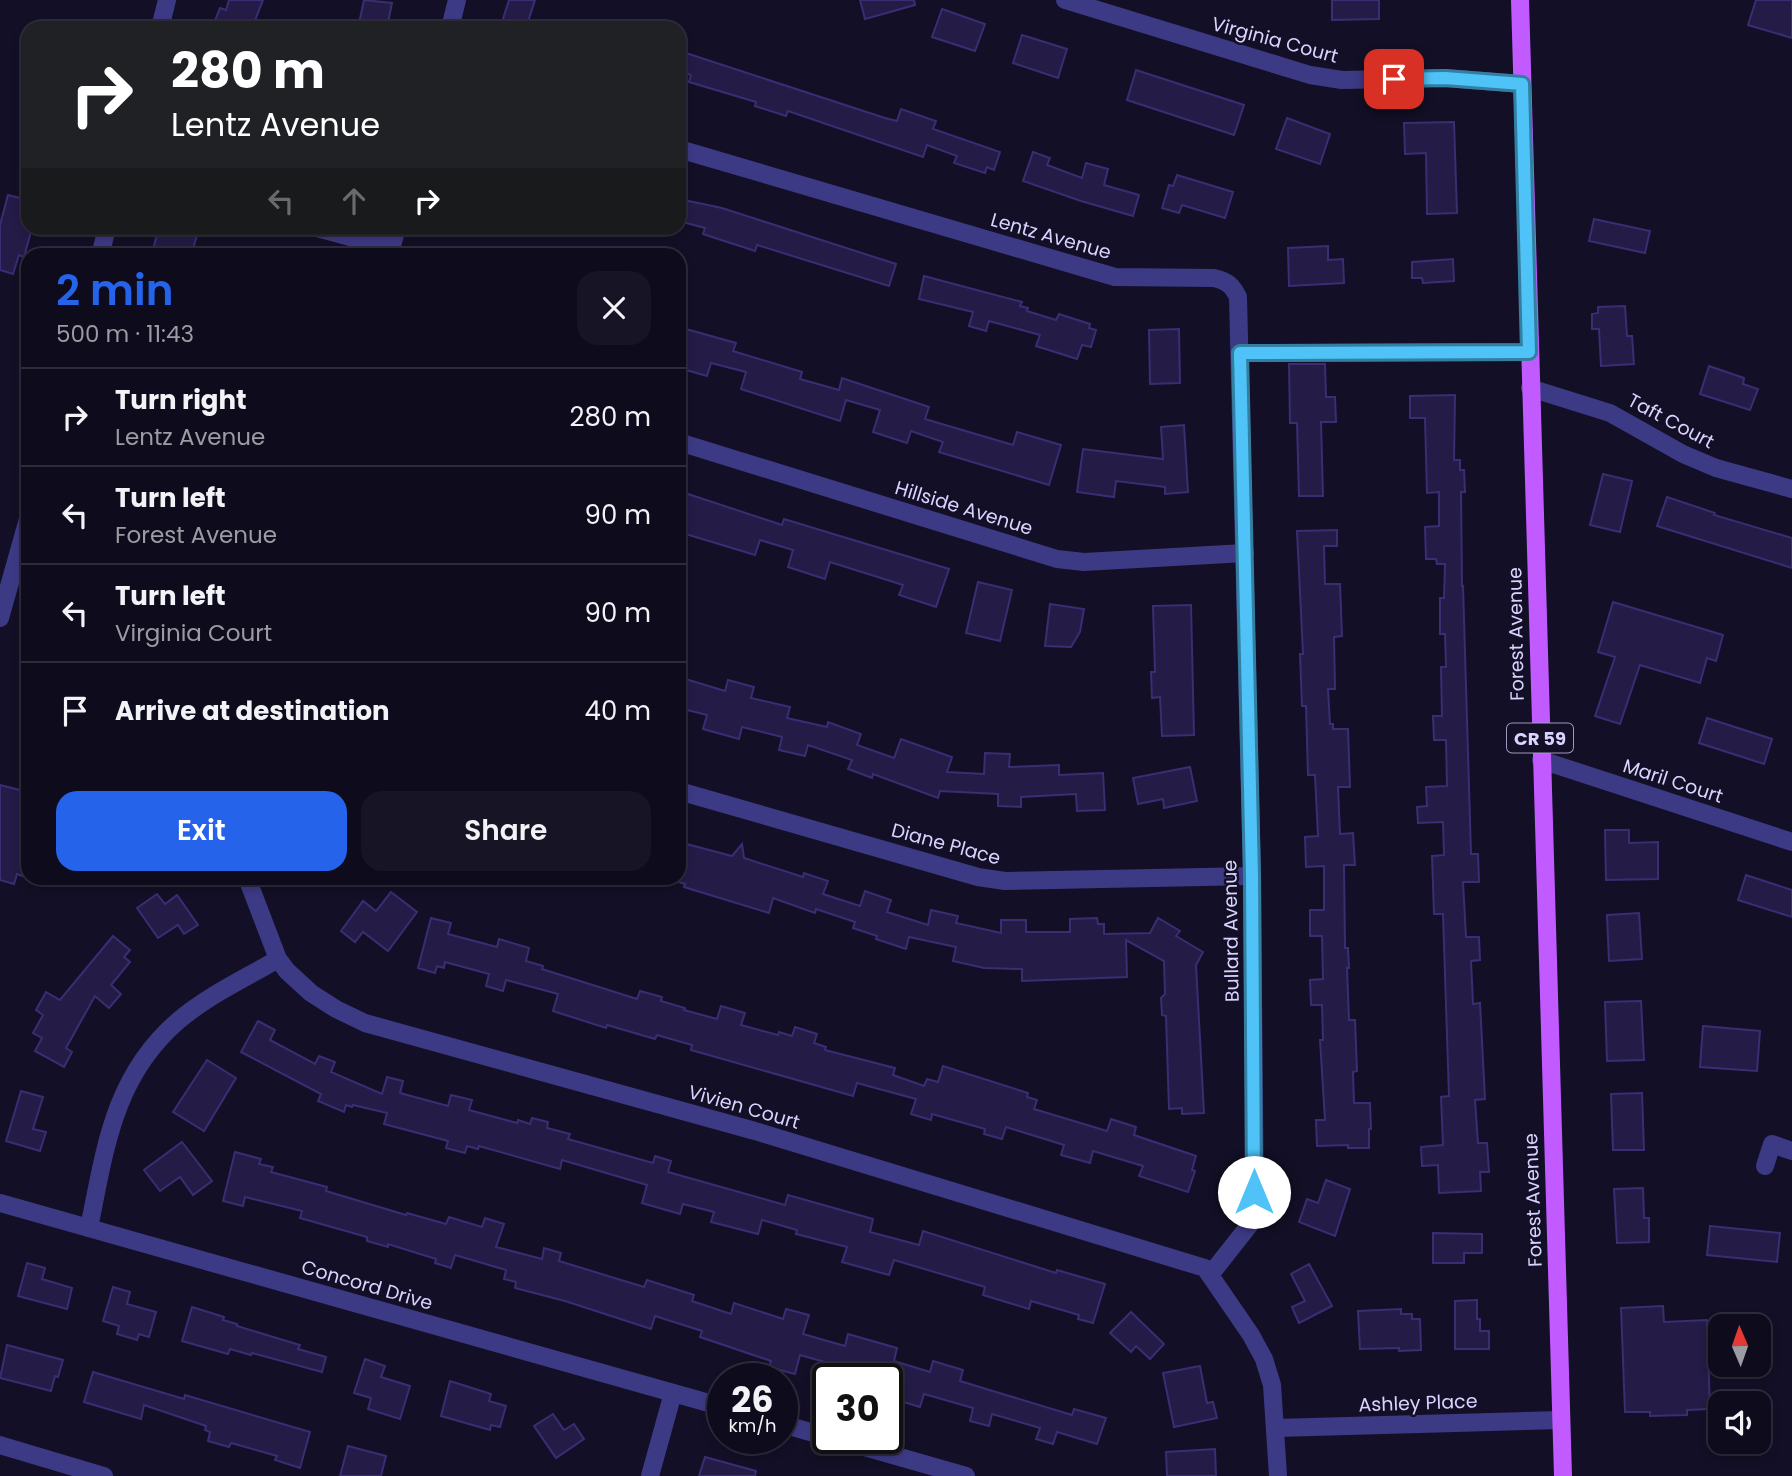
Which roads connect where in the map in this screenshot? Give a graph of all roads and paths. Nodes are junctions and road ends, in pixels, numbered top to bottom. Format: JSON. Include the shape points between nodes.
{"nodes":[{"id":1,"x":167,"y":0,"type":"edge"},
{"id":2,"x":457,"y":0,"type":"edge"},
{"id":3,"x":1065,"y":0,"type":"edge"},
{"id":4,"x":1520,"y":0,"type":"edge"},
{"id":5,"x":162,"y":21,"type":"edge"},
{"id":6,"x":452,"y":21,"type":"edge"},
{"id":7,"x":1522,"y":84,"type":"junction"},
{"id":8,"x":686,"y":151,"type":"edge"},
{"id":9,"x":338,"y":235,"type":"edge"},
{"id":10,"x":378,"y":248,"type":"edge"},
{"id":11,"x":1529,"y":352,"type":"junction"},
{"id":12,"x":1240,"y":353,"type":"junction"},
{"id":13,"x":1530,"y":388,"type":"junction"},
{"id":14,"x":686,"y":444,"type":"edge"},
{"id":15,"x":1792,"y":489,"type":"edge"},
{"id":16,"x":21,"y":541,"type":"edge"},
{"id":17,"x":1245,"y":553,"type":"junction"},
{"id":18,"x":3,"y":596,"type":"edge"},
{"id":19,"x":0,"y":618,"type":"edge"},
{"id":20,"x":1541,"y":760,"type":"junction"},
{"id":21,"x":686,"y":794,"type":"edge"},
{"id":22,"x":1792,"y":842,"type":"edge"},
{"id":23,"x":1252,"y":876,"type":"junction"},
{"id":24,"x":250,"y":885,"type":"edge"},
{"id":25,"x":278,"y":959,"type":"junction"},
{"id":26,"x":1792,"y":1151,"type":"edge"},
{"id":27,"x":1765,"y":1166,"type":"dead end"},
{"id":28,"x":0,"y":1203,"type":"edge"},
{"id":29,"x":89,"y":1228,"type":"junction"},
{"id":30,"x":1210,"y":1275,"type":"junction"},
{"id":31,"x":673,"y":1393,"type":"junction"},
{"id":32,"x":707,"y":1403,"type":"edge"},
{"id":33,"x":1561,"y":1420,"type":"junction"},
{"id":34,"x":1276,"y":1428,"type":"junction"},
{"id":35,"x":0,"y":1445,"type":"edge"},
{"id":36,"x":889,"y":1454,"type":"edge"},
{"id":37,"x":104,"y":1476,"type":"edge"},
{"id":38,"x":650,"y":1476,"type":"edge"},
{"id":39,"x":966,"y":1476,"type":"edge"},
{"id":40,"x":1278,"y":1476,"type":"edge"},
{"id":41,"x":1563,"y":1476,"type":"edge"}],
"edges":[{"from":1,"to":5,"type":"street"},
{"from":2,"to":6,"type":"street"},
{"from":3,"to":7,"type":"street","name":"Virginia Court","via":[[1310,75],[1342,80],[1445,78]]},
{"from":4,"to":7,"type":"main road","name":"Forest Avenue","number":"CR 59"},
{"from":7,"to":11,"type":"main road","name":"Forest Avenue","number":"CR 59"},
{"from":8,"to":12,"type":"street","name":"Lentz Avenue","via":[[1115,277],[1225,281],[1238,297]]},
{"from":9,"to":10,"type":"street"},
{"from":11,"to":12,"type":"street"},
{"from":11,"to":13,"type":"main road","name":"Forest Avenue","number":"CR 59"},
{"from":12,"to":17,"type":"street","name":"Bullard Avenue"},
{"from":13,"to":15,"type":"street","name":"Taft Court","via":[[1611,413],[1716,468]]},
{"from":13,"to":20,"type":"main road","name":"Forest Avenue","number":"CR 59"},
{"from":14,"to":17,"type":"street","name":"Hillside Avenue","via":[[1057,559],[1084,562]]},
{"from":16,"to":18,"type":"street"},
{"from":17,"to":23,"type":"street","name":"Bullard Avenue"},
{"from":18,"to":19,"type":"street"},
{"from":20,"to":22,"type":"street","name":"Maril Court"},
{"from":20,"to":33,"type":"main road","name":"Forest Avenue","number":"CR 59"},
{"from":21,"to":23,"type":"street","name":"Diane Place","via":[[1005,881]]},
{"from":23,"to":30,"type":"street","name":"Bullard Avenue","via":[[1255,1219]]},
{"from":24,"to":25,"type":"street"},
{"from":25,"to":29,"type":"street","via":[[178,1021],[135,1071],[108,1131]]},
{"from":25,"to":30,"type":"street","name":"Vivien Court","via":[[311,993],[365,1023],[755,1131],[1205,1268]]},
{"from":26,"to":27,"type":"street","via":[[1772,1144]]},
{"from":28,"to":29,"type":"street","name":"Concord Drive"},
{"from":29,"to":31,"type":"street","name":"Concord Drive"},
{"from":30,"to":34,"type":"street","via":[[1264,1359]]},
{"from":31,"to":32,"type":"street","name":"Concord Drive"},
{"from":31,"to":38,"type":"street"},
{"from":33,"to":34,"type":"street","name":"Ashley Place"},
{"from":33,"to":41,"type":"main road","name":"Forest Avenue","number":"CR 59"},
{"from":34,"to":40,"type":"street"},
{"from":35,"to":37,"type":"street"},
{"from":36,"to":39,"type":"street"}]}
